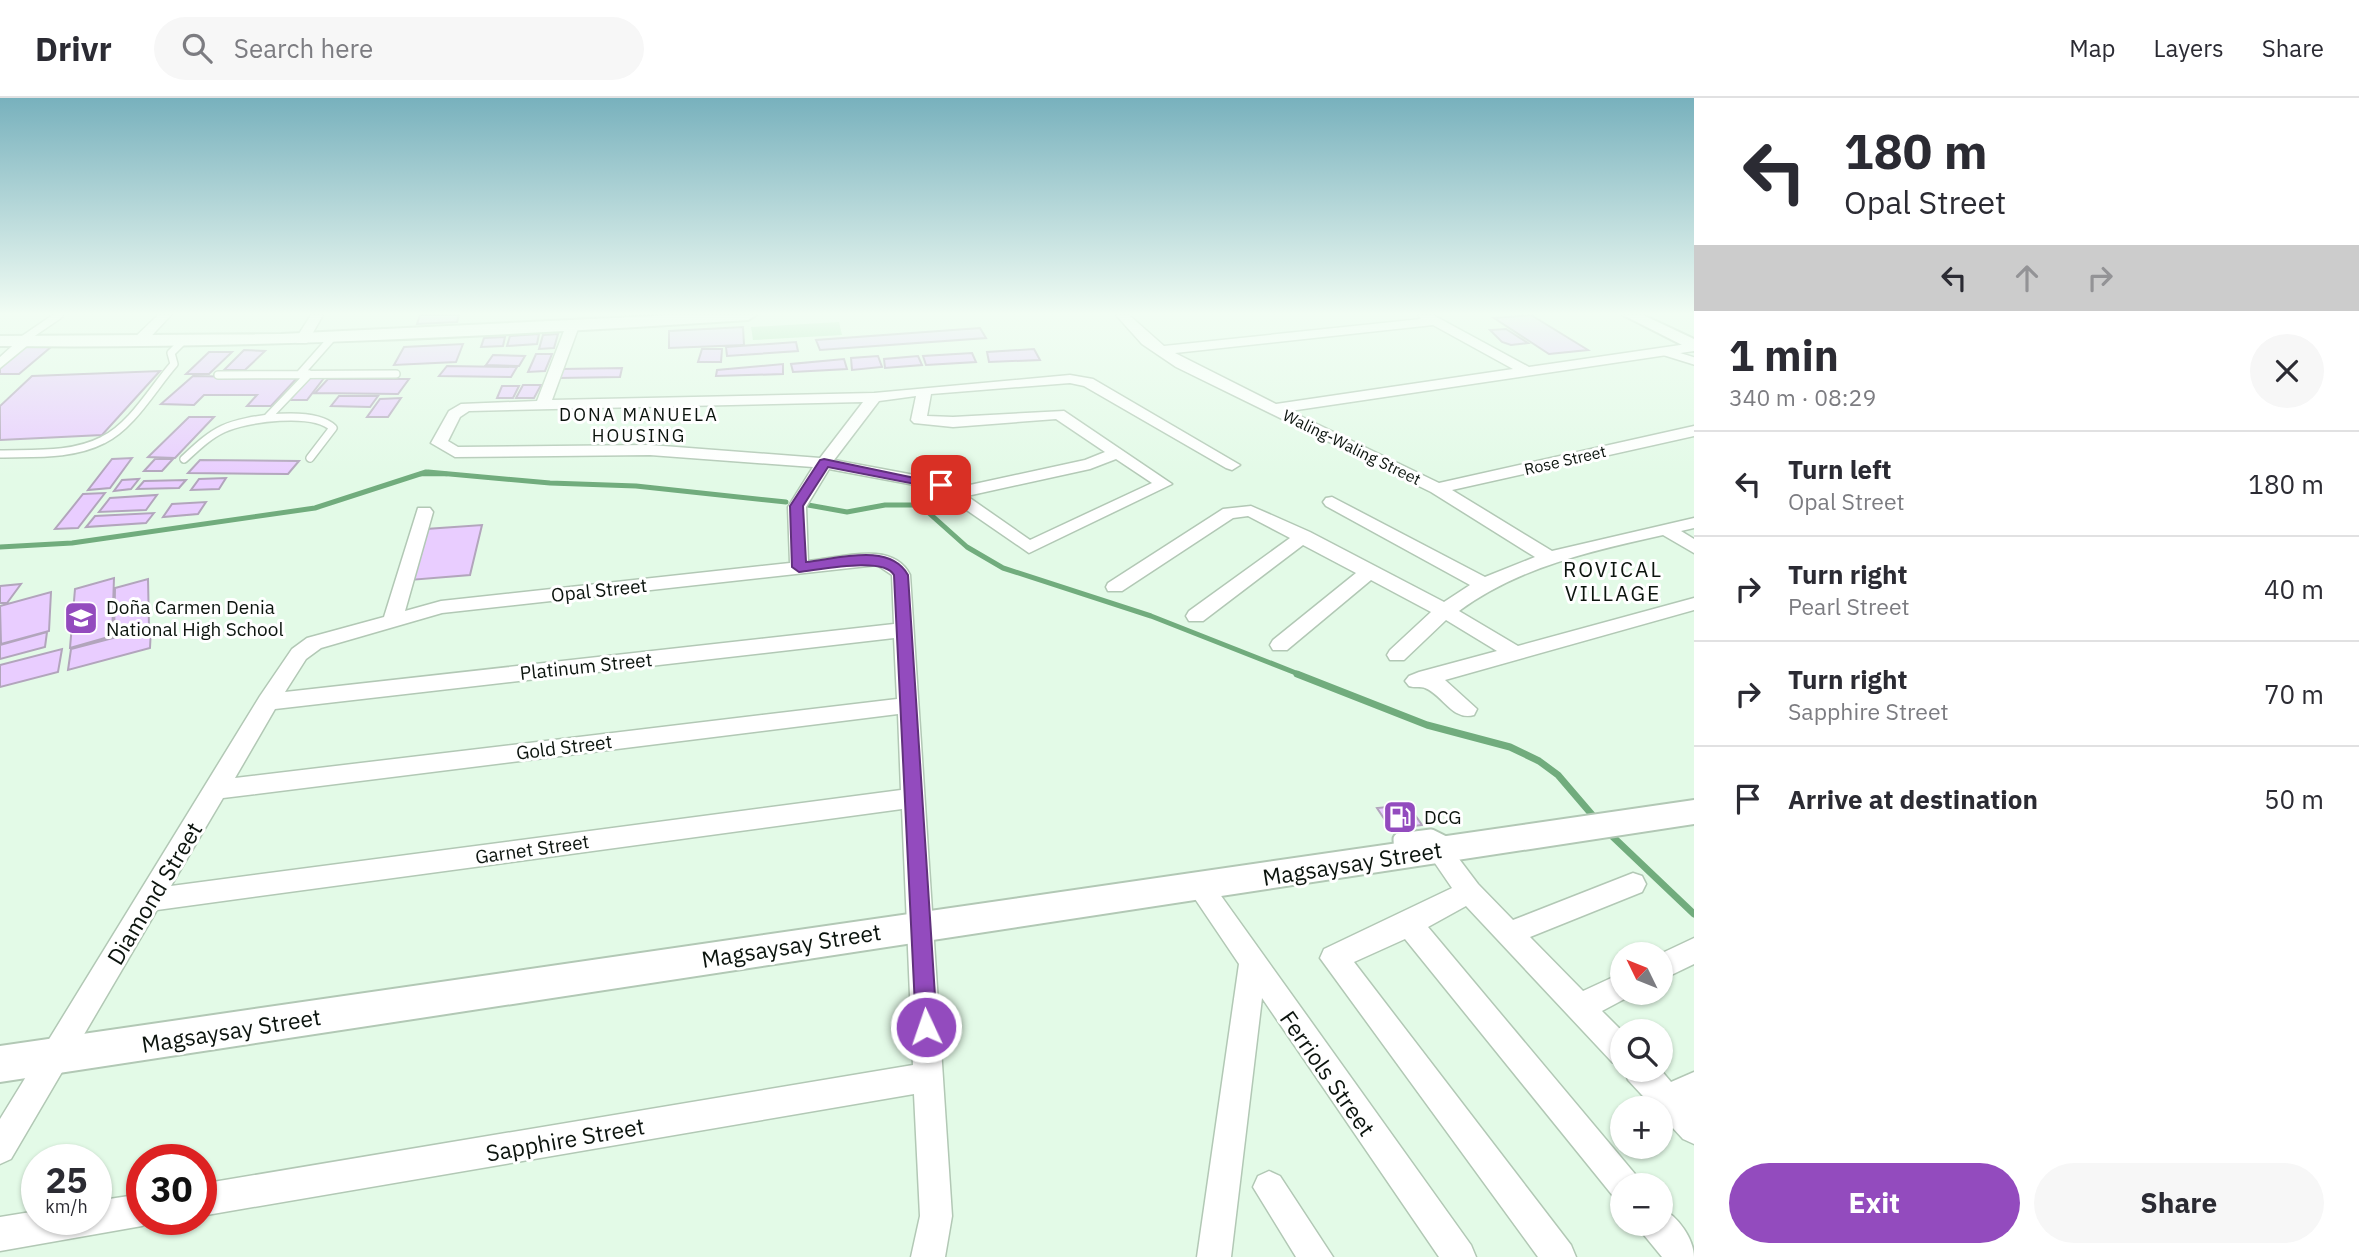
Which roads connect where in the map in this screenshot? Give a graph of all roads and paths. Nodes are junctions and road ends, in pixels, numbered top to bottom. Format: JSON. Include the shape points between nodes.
{"nodes":[{"id":1,"x":170,"y":369,"type":"edge"},
{"id":2,"x":304,"y":369,"type":"edge"},
{"id":3,"x":560,"y":369,"type":"edge"},
{"id":4,"x":1196,"y":369,"type":"edge"},
{"id":5,"x":1523,"y":369,"type":"edge"},
{"id":6,"x":1548,"y":369,"type":"edge"},
{"id":7,"x":1528,"y":372,"type":"junction"},
{"id":8,"x":300,"y":374,"type":"junction"},
{"id":9,"x":309,"y":374,"type":"junction"},
{"id":10,"x":396,"y":374,"type":"dead end"},
{"id":11,"x":218,"y":375,"type":"dead end"},
{"id":12,"x":924,"y":390,"type":"junction"},
{"id":13,"x":874,"y":397,"type":"junction"},
{"id":14,"x":543,"y":404,"type":"junction"},
{"id":15,"x":1274,"y":409,"type":"junction"},
{"id":16,"x":268,"y":417,"type":"junction"},
{"id":17,"x":1694,"y":431,"type":"edge"},
{"id":18,"x":1117,"y":453,"type":"junction"},
{"id":19,"x":0,"y":454,"type":"edge"},
{"id":20,"x":310,"y":458,"type":"dead end"},
{"id":21,"x":184,"y":460,"type":"dead end"},
{"id":22,"x":824,"y":463,"type":"junction"},
{"id":23,"x":1232,"y":464,"type":"dead end"},
{"id":24,"x":1437,"y":488,"type":"junction"},
{"id":25,"x":956,"y":492,"type":"junction"},
{"id":26,"x":1332,"y":502,"type":"dead end"},
{"id":27,"x":425,"y":512,"type":"dead end"},
{"id":28,"x":1694,"y":523,"type":"edge"},
{"id":29,"x":1666,"y":529,"type":"junction"},
{"id":30,"x":1304,"y":536,"type":"junction"},
{"id":31,"x":1694,"y":547,"type":"edge"},
{"id":32,"x":1549,"y":557,"type":"junction"},
{"id":33,"x":799,"y":567,"type":"junction"},
{"id":34,"x":1369,"y":572,"type":"junction"},
{"id":35,"x":1486,"y":586,"type":"junction"},
{"id":36,"x":1115,"y":587,"type":"dead end"},
{"id":37,"x":1694,"y":604,"type":"edge"},
{"id":38,"x":1445,"y":611,"type":"junction"},
{"id":39,"x":1196,"y":616,"type":"dead end"},
{"id":40,"x":393,"y":619,"type":"junction"},
{"id":41,"x":904,"y":630,"type":"junction"},
{"id":42,"x":314,"y":643,"type":"joint"},
{"id":43,"x":1280,"y":645,"type":"dead end"},
{"id":44,"x":1517,"y":654,"type":"junction"},
{"id":45,"x":1397,"y":655,"type":"dead end"},
{"id":46,"x":268,"y":702,"type":"junction"},
{"id":47,"x":910,"y":705,"type":"junction"},
{"id":48,"x":1466,"y":709,"type":"dead end"},
{"id":49,"x":217,"y":789,"type":"junction"},
{"id":50,"x":915,"y":798,"type":"junction"},
{"id":51,"x":1694,"y":812,"type":"edge"},
{"id":52,"x":1446,"y":849,"type":"junction"},
{"id":53,"x":1633,"y":884,"type":"dead end"},
{"id":54,"x":1200,"y":887,"type":"junction"},
{"id":55,"x":1469,"y":892,"type":"junction"},
{"id":56,"x":149,"y":900,"type":"junction"},
{"id":57,"x":1409,"y":924,"type":"junction"},
{"id":58,"x":921,"y":926,"type":"junction"},
{"id":59,"x":1510,"y":933,"type":"junction"},
{"id":60,"x":1694,"y":950,"type":"edge"},
{"id":61,"x":1673,"y":961,"type":"edge"},
{"id":62,"x":1252,"y":965,"type":"junction"},
{"id":63,"x":1610,"y":992,"type":"edge"},
{"id":64,"x":1580,"y":1007,"type":"junction"},
{"id":65,"x":1610,"y":1039,"type":"edge"},
{"id":66,"x":55,"y":1056,"type":"junction"},
{"id":67,"x":0,"y":1064,"type":"edge"},
{"id":68,"x":929,"y":1077,"type":"junction"},
{"id":69,"x":1662,"y":1082,"type":"edge"},
{"id":70,"x":1681,"y":1093,"type":"edge"},
{"id":71,"x":1694,"y":1128,"type":"edge"},
{"id":72,"x":0,"y":1148,"type":"edge"},
{"id":73,"x":1614,"y":1173,"type":"edge"},
{"id":74,"x":1269,"y":1187,"type":"dead end"},
{"id":75,"x":217,"y":1197,"type":"edge"},
{"id":76,"x":21,"y":1231,"type":"edge"},
{"id":77,"x":0,"y":1234,"type":"edge"},
{"id":78,"x":1667,"y":1236,"type":"edge"},
{"id":79,"x":928,"y":1257,"type":"edge"},
{"id":80,"x":1214,"y":1257,"type":"edge"},
{"id":81,"x":1316,"y":1257,"type":"edge"},
{"id":82,"x":1459,"y":1257,"type":"edge"},
{"id":83,"x":1559,"y":1257,"type":"edge"},
{"id":84,"x":1684,"y":1257,"type":"edge"}],
"edges":[{"from":1,"to":19,"type":"lane","via":[[113,434],[77,450]]},
{"from":2,"to":8,"type":"lane"},
{"from":3,"to":14,"type":"street"},
{"from":4,"to":15,"type":"street","name":"Waling-Waling Street"},
{"from":5,"to":7,"type":"street"},
{"from":6,"to":7,"type":"street"},
{"from":7,"to":15,"type":"street"},
{"from":8,"to":9,"type":"lane"},
{"from":8,"to":11,"type":"lane"},
{"from":9,"to":10,"type":"lane"},
{"from":9,"to":16,"type":"lane"},
{"from":12,"to":13,"type":"street"},
{"from":12,"to":18,"type":"street","via":[[919,421],[1059,414]]},
{"from":12,"to":23,"type":"street","via":[[1078,380]]},
{"from":13,"to":14,"type":"street"},
{"from":13,"to":22,"type":"street"},
{"from":14,"to":22,"type":"street","via":[[466,407],[454,414],[439,443],[455,452],[650,450]]},
{"from":15,"to":24,"type":"street","name":"Waling-Waling Street"},
{"from":16,"to":20,"type":"lane","via":[[330,423],[332,433]]},
{"from":16,"to":21,"type":"lane","via":[[220,429]]},
{"from":17,"to":24,"type":"street","name":"Rose Street"},
{"from":18,"to":25,"type":"street","via":[[1090,464]]},
{"from":18,"to":25,"type":"street","via":[[1164,484],[1029,547]]},
{"from":22,"to":25,"type":"street","via":[[926,480]]},
{"from":22,"to":33,"type":"street","via":[[797,506]]},
{"from":24,"to":32,"type":"street","name":"Waling-Waling Street"},
{"from":26,"to":35,"type":"street"},
{"from":27,"to":40,"type":"street"},
{"from":28,"to":29,"type":"street"},
{"from":29,"to":31,"type":"street"},
{"from":29,"to":32,"type":"street"},
{"from":30,"to":34,"type":"street"},
{"from":30,"to":36,"type":"street","via":[[1265,516],[1240,510]]},
{"from":30,"to":39,"type":"street"},
{"from":32,"to":35,"type":"street"},
{"from":33,"to":40,"type":"street","name":"Opal Street","via":[[441,607]]},
{"from":33,"to":41,"type":"street","name":"Opal Street","via":[[867,559],[897,567]]},
{"from":34,"to":38,"type":"street"},
{"from":34,"to":43,"type":"street"},
{"from":35,"to":38,"type":"street"},
{"from":37,"to":44,"type":"street"},
{"from":38,"to":44,"type":"street"},
{"from":38,"to":45,"type":"street"},
{"from":40,"to":42,"type":"street","name":"Opal Street"},
{"from":41,"to":46,"type":"street","name":"Platinum Street"},
{"from":41,"to":47,"type":"street"},
{"from":42,"to":46,"type":"street","name":"Diamond Street","via":[[299,654]]},
{"from":44,"to":48,"type":"street","via":[[1421,679]]},
{"from":46,"to":49,"type":"street","name":"Diamond Street"},
{"from":47,"to":49,"type":"street","name":"Gold Street"},
{"from":47,"to":50,"type":"street"},
{"from":49,"to":56,"type":"street","name":"Diamond Street"},
{"from":50,"to":56,"type":"street","name":"Garnet Street"},
{"from":50,"to":58,"type":"street"},
{"from":51,"to":52,"type":"street","name":"Magsaysay Street"},
{"from":52,"to":54,"type":"street","name":"Magsaysay Street"},
{"from":52,"to":55,"type":"street"},
{"from":53,"to":59,"type":"street"},
{"from":54,"to":58,"type":"street","name":"Magsaysay Street"},
{"from":54,"to":62,"type":"street","name":"Ferriols Street"},
{"from":55,"to":57,"type":"street"},
{"from":55,"to":59,"type":"street"},
{"from":56,"to":66,"type":"street","name":"Diamond Street"},
{"from":57,"to":73,"type":"street"},
{"from":57,"to":83,"type":"street","via":[[1334,958]]},
{"from":58,"to":66,"type":"street","name":"Magsaysay Street"},
{"from":58,"to":68,"type":"street"},
{"from":59,"to":64,"type":"street"},
{"from":60,"to":61,"type":"street"},
{"from":62,"to":80,"type":"street"},
{"from":62,"to":82,"type":"street","name":"Ferriols Street"},
{"from":63,"to":64,"type":"street"},
{"from":64,"to":65,"type":"street"},
{"from":66,"to":67,"type":"street","name":"Magsaysay Street"},
{"from":66,"to":72,"type":"street","name":"Diamond Street"},
{"from":68,"to":75,"type":"street","name":"Sapphire Street"},
{"from":68,"to":79,"type":"street","via":[[936,1216]]},
{"from":69,"to":70,"type":"street"},
{"from":70,"to":71,"type":"street"},
{"from":74,"to":81,"type":"street"},
{"from":76,"to":77,"type":"street"},
{"from":78,"to":84,"type":"street"}]}
